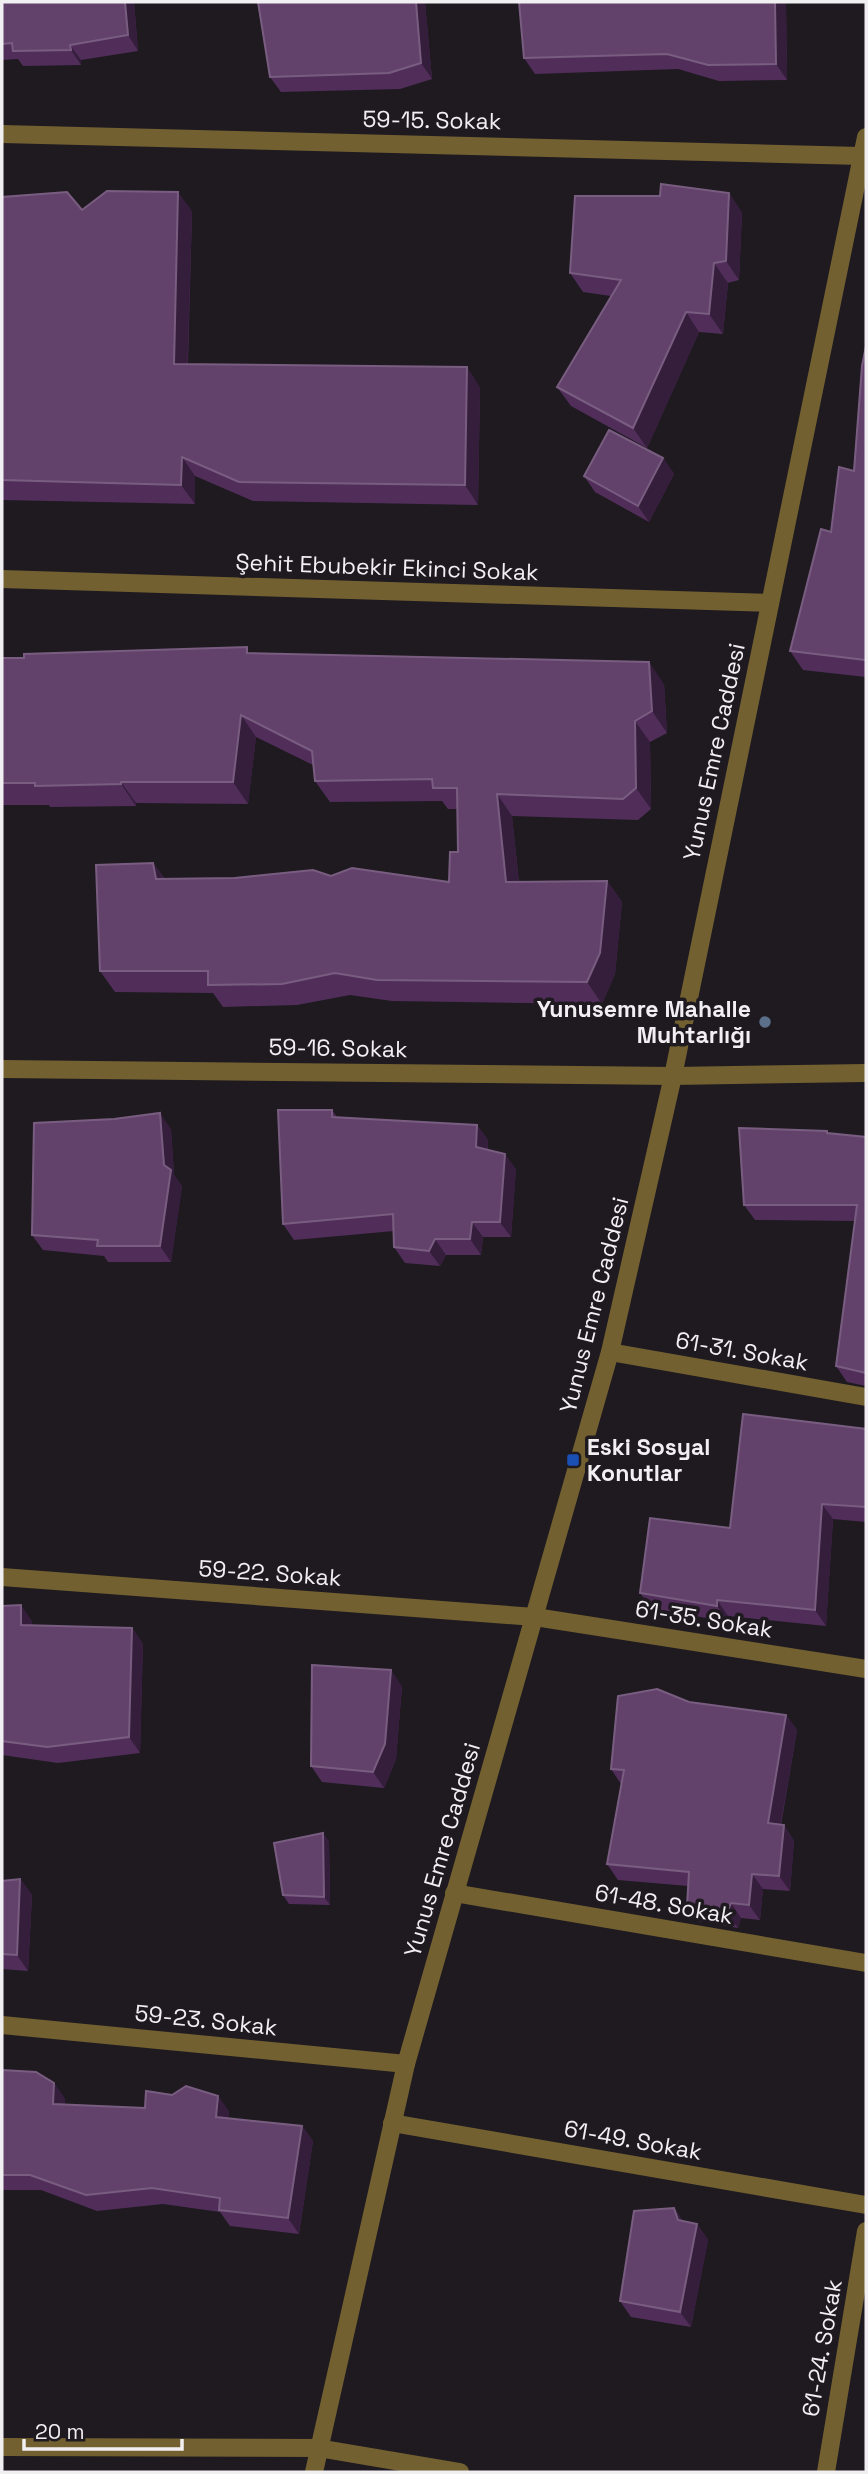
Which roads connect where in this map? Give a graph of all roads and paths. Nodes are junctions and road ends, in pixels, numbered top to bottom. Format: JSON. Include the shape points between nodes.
{"nodes":[{"id":1,"x":2,"y":134,"type":"edge"},
{"id":2,"x":866,"y":137,"type":"edge"},
{"id":3,"x":862,"y":156,"type":"junction"},
{"id":4,"x":2,"y":579,"type":"edge"},
{"id":5,"x":770,"y":603,"type":"junction"},
{"id":6,"x":2,"y":1069,"type":"edge"},
{"id":7,"x":866,"y":1073,"type":"edge"},
{"id":8,"x":673,"y":1076,"type":"junction"},
{"id":9,"x":610,"y":1352,"type":"junction"},
{"id":10,"x":866,"y":1397,"type":"edge"},
{"id":11,"x":2,"y":1577,"type":"edge"},
{"id":12,"x":535,"y":1617,"type":"junction"},
{"id":13,"x":866,"y":1669,"type":"edge"},
{"id":14,"x":454,"y":1894,"type":"junction"},
{"id":15,"x":866,"y":1963,"type":"edge"},
{"id":16,"x":2,"y":2025,"type":"edge"},
{"id":17,"x":405,"y":2064,"type":"junction"},
{"id":18,"x":392,"y":2123,"type":"junction"},
{"id":19,"x":866,"y":2205,"type":"edge"},
{"id":20,"x":866,"y":2231,"type":"edge"},
{"id":21,"x":2,"y":2447,"type":"edge"},
{"id":22,"x":318,"y":2448,"type":"junction"},
{"id":23,"x":314,"y":2472,"type":"edge"},
{"id":24,"x":460,"y":2472,"type":"edge"},
{"id":25,"x":826,"y":2472,"type":"edge"}],
"edges":[{"from":1,"to":3,"type":"street","name":"59-15. Sokak"},
{"from":2,"to":3,"type":"street","name":"Yunus Emre Caddesi"},
{"from":3,"to":5,"type":"street","name":"Yunus Emre Caddesi"},
{"from":4,"to":5,"type":"street","name":"Şehit Ebubekir Ekinci Sokak"},
{"from":5,"to":8,"type":"street","name":"Yunus Emre Caddesi"},
{"from":6,"to":8,"type":"street","name":"59-16. Sokak"},
{"from":7,"to":8,"type":"street","name":"59-16. Sokak"},
{"from":8,"to":9,"type":"street","name":"Yunus Emre Caddesi"},
{"from":9,"to":10,"type":"street","name":"61-31. Sokak"},
{"from":9,"to":12,"type":"street","name":"Yunus Emre Caddesi"},
{"from":11,"to":12,"type":"street","name":"59-22. Sokak"},
{"from":12,"to":13,"type":"street","name":"61-35. Sokak"},
{"from":12,"to":14,"type":"street","name":"Yunus Emre Caddesi"},
{"from":14,"to":15,"type":"street","name":"61-48. Sokak"},
{"from":14,"to":17,"type":"street","name":"Yunus Emre Caddesi"},
{"from":16,"to":17,"type":"street","name":"59-23. Sokak"},
{"from":17,"to":18,"type":"street","name":"Yunus Emre Caddesi"},
{"from":18,"to":19,"type":"street","name":"61-49. Sokak"},
{"from":18,"to":22,"type":"street","name":"Yunus Emre Caddesi"},
{"from":20,"to":25,"type":"street","name":"61-24. Sokak"},
{"from":21,"to":22,"type":"street"},
{"from":22,"to":23,"type":"street","name":"Yunus Emre Caddesi"},
{"from":22,"to":24,"type":"street"}]}
